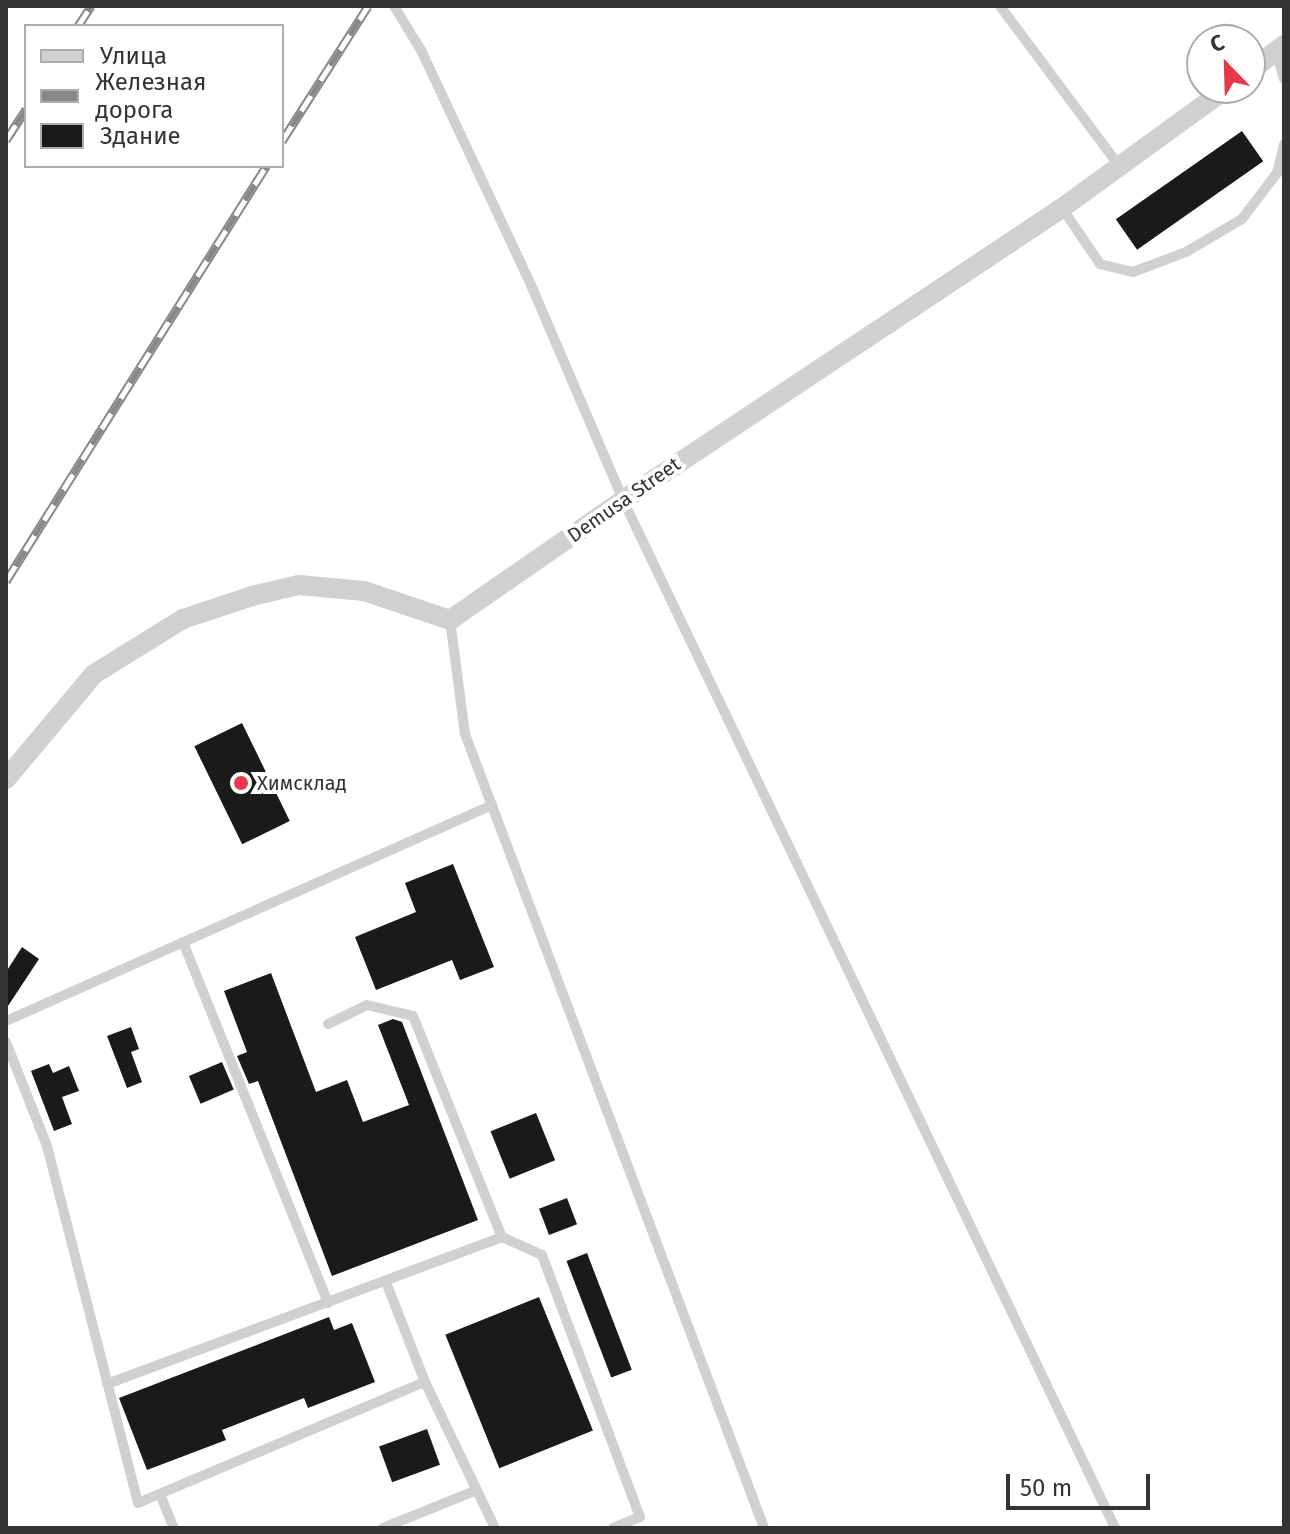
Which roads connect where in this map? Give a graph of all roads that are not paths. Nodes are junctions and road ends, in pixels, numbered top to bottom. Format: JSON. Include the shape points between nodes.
{"nodes":[{"id":1,"x":394,"y":6,"type":"edge"},
{"id":2,"x":1000,"y":6,"type":"edge"},
{"id":3,"x":1280,"y":48,"type":"edge"},
{"id":4,"x":1284,"y":79,"type":"edge"},
{"id":5,"x":1205,"y":104,"type":"edge"},
{"id":6,"x":1284,"y":144,"type":"edge"},
{"id":7,"x":1120,"y":167,"type":"junction"},
{"id":8,"x":1062,"y":208,"type":"junction"},
{"id":9,"x":623,"y":500,"type":"junction"},
{"id":10,"x":450,"y":620,"type":"junction"},
{"id":11,"x":6,"y":779,"type":"edge"},
{"id":12,"x":492,"y":805,"type":"junction"},
{"id":13,"x":183,"y":942,"type":"junction"},
{"id":14,"x":6,"y":1021,"type":"edge"},
{"id":15,"x":328,"y":1024,"type":"dead end"},
{"id":16,"x":6,"y":1042,"type":"edge"},
{"id":17,"x":502,"y":1237,"type":"junction"},
{"id":18,"x":386,"y":1282,"type":"junction"},
{"id":19,"x":328,"y":1303,"type":"junction"},
{"id":20,"x":425,"y":1382,"type":"junction"},
{"id":21,"x":107,"y":1384,"type":"junction"},
{"id":22,"x":477,"y":1490,"type":"junction"},
{"id":23,"x":160,"y":1494,"type":"junction"},
{"id":24,"x":174,"y":1528,"type":"edge"},
{"id":25,"x":383,"y":1528,"type":"edge"},
{"id":26,"x":495,"y":1528,"type":"edge"},
{"id":27,"x":613,"y":1528,"type":"edge"},
{"id":28,"x":764,"y":1528,"type":"edge"},
{"id":29,"x":1115,"y":1528,"type":"edge"}],
"edges":[{"from":1,"to":9,"type":"lane","via":[[421,50],[505,229]]},
{"from":2,"to":7,"type":"lane"},
{"from":3,"to":4,"type":"lane"},
{"from":5,"to":7,"type":"street","name":"Demusa Street"},
{"from":6,"to":8,"type":"lane","via":[[1277,173],[1242,219],[1186,252],[1133,272],[1100,264]]},
{"from":7,"to":8,"type":"street","name":"Demusa Street"},
{"from":8,"to":9,"type":"street","name":"Demusa Street"},
{"from":9,"to":10,"type":"street","name":"Demusa Street"},
{"from":9,"to":29,"type":"lane"},
{"from":10,"to":11,"type":"street","via":[[364,591],[299,585],[183,619],[94,674]]},
{"from":10,"to":12,"type":"lane","via":[[465,734]]},
{"from":12,"to":13,"type":"lane"},
{"from":12,"to":28,"type":"lane"},
{"from":13,"to":14,"type":"lane"},
{"from":13,"to":19,"type":"lane"},
{"from":15,"to":17,"type":"lane","via":[[367,1005],[413,1016]]},
{"from":16,"to":21,"type":"lane","via":[[47,1146]]},
{"from":17,"to":18,"type":"lane"},
{"from":17,"to":27,"type":"lane","via":[[542,1255],[640,1517]]},
{"from":18,"to":19,"type":"lane"},
{"from":18,"to":20,"type":"lane"},
{"from":19,"to":21,"type":"lane"},
{"from":20,"to":22,"type":"lane"},
{"from":20,"to":23,"type":"lane"},
{"from":21,"to":23,"type":"lane","via":[[138,1503]]},
{"from":22,"to":25,"type":"lane"},
{"from":22,"to":26,"type":"lane"},
{"from":23,"to":24,"type":"lane"}]}
